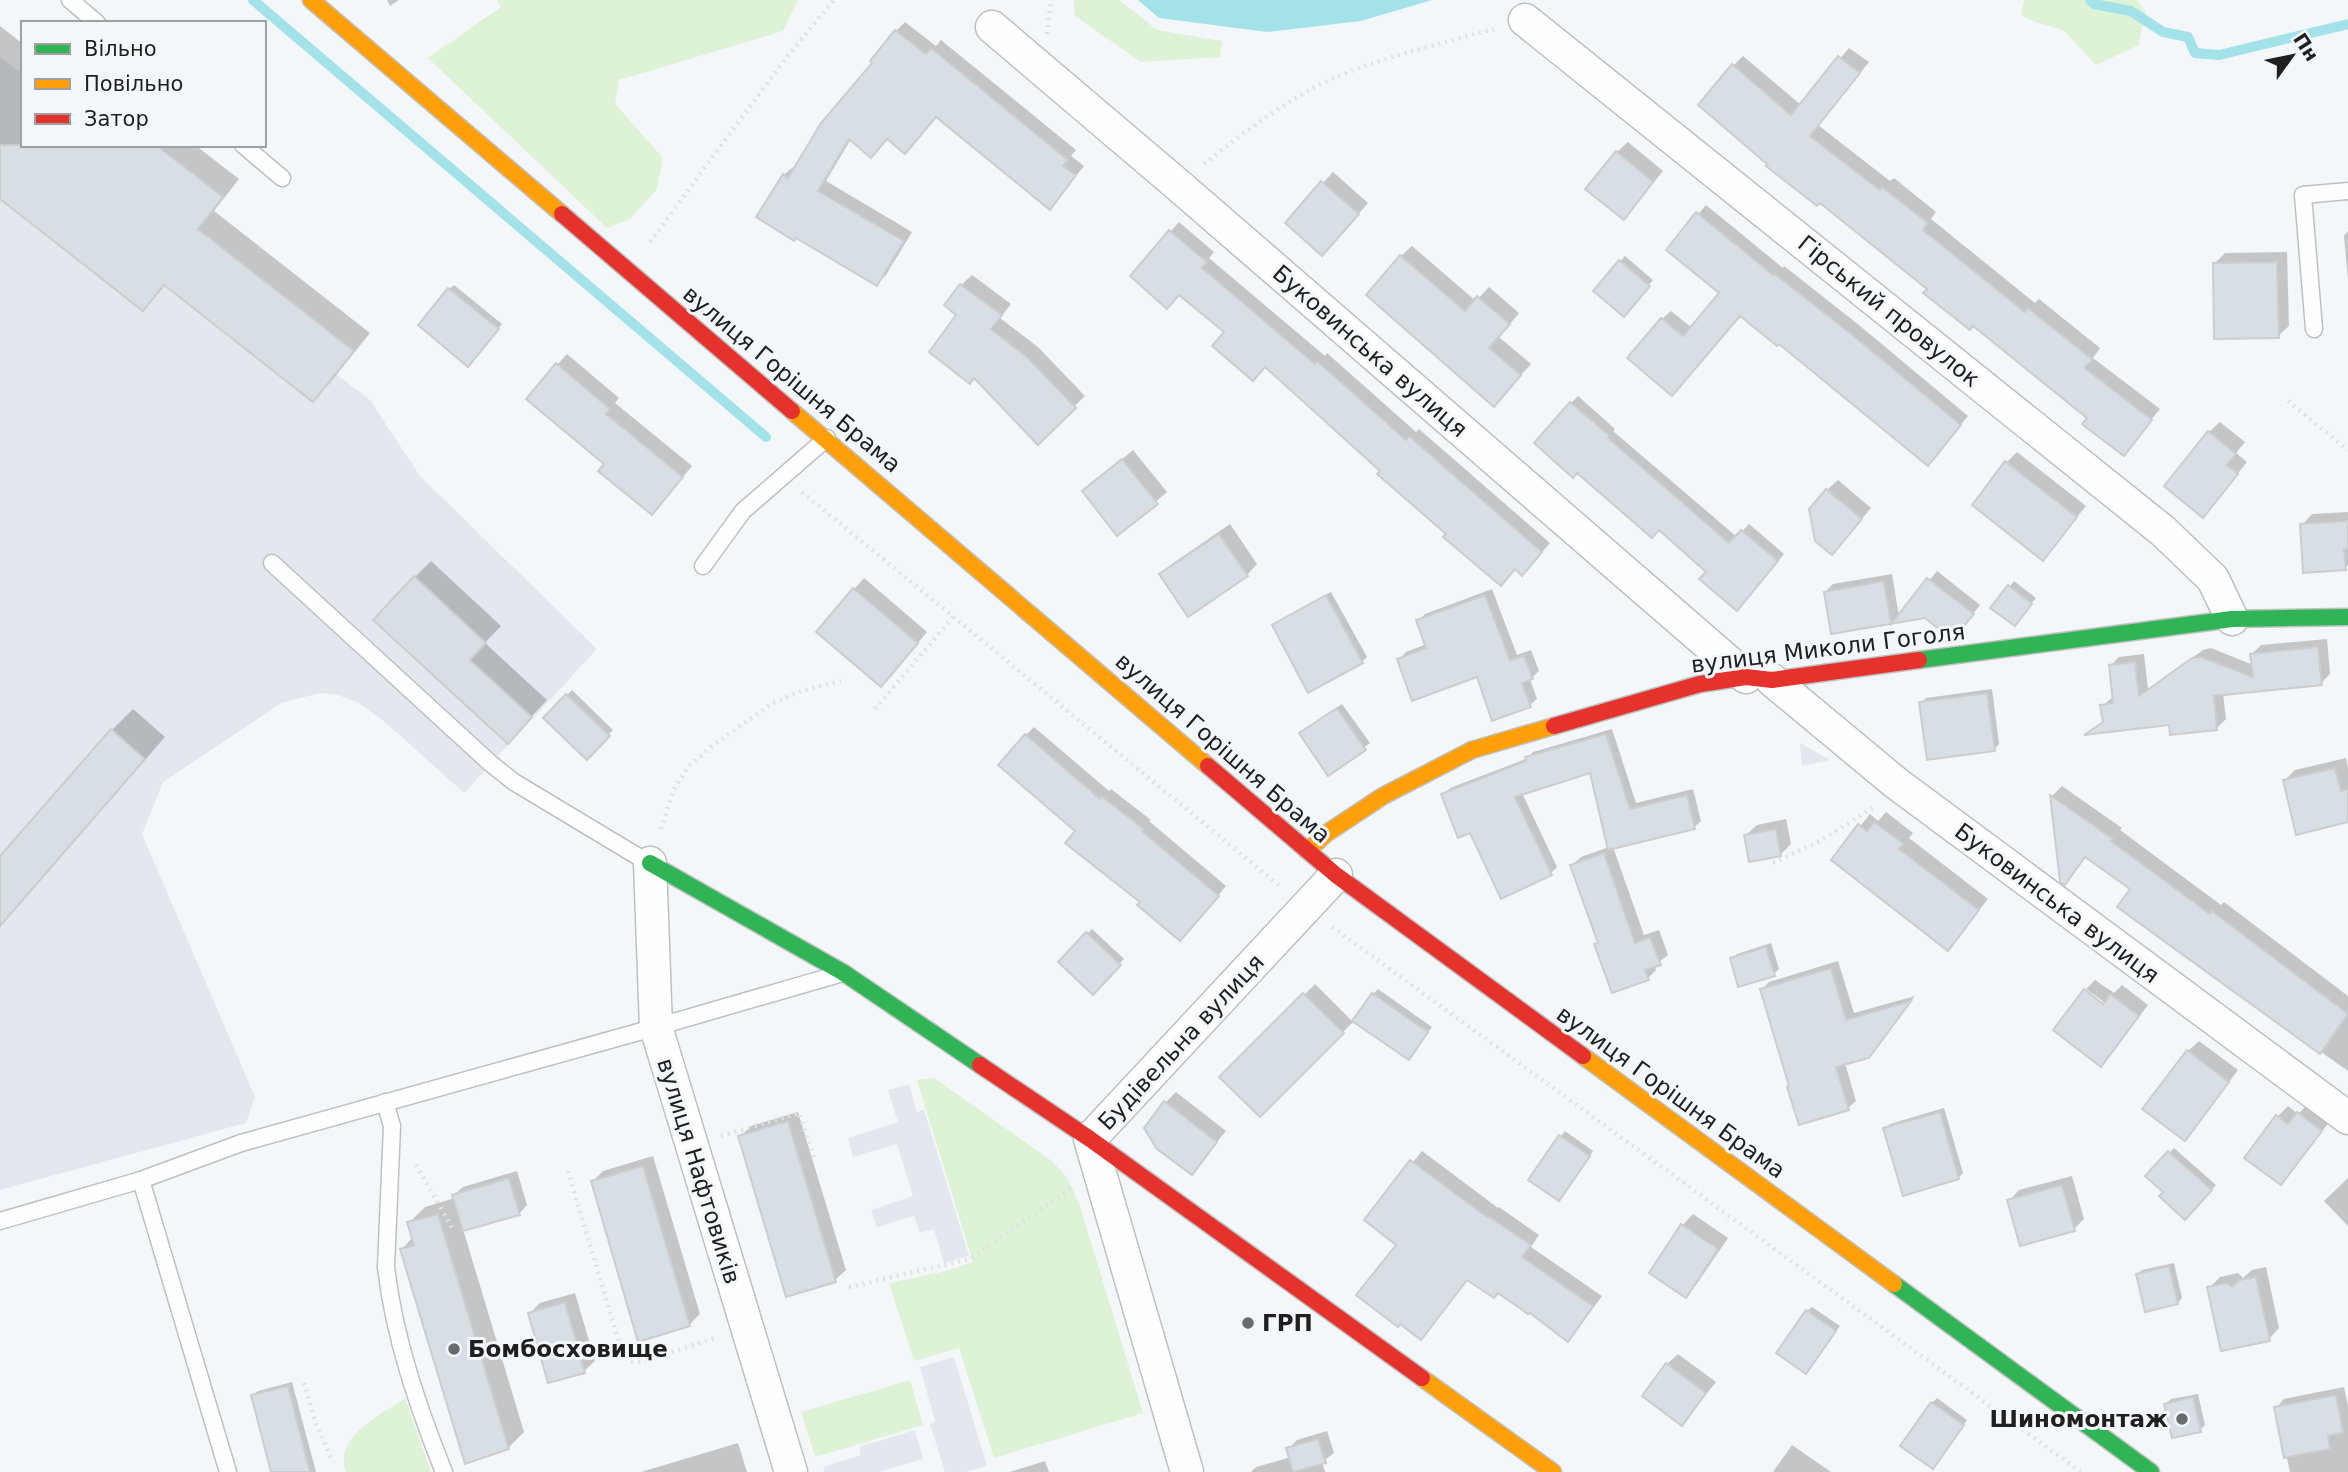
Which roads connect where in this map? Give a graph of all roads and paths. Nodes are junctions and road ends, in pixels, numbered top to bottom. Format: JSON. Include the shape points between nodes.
{"nodes":[{"id":1,"x":70,"y":0,"type":"edge"},
{"id":2,"x":311,"y":0,"type":"edge"},
{"id":3,"x":834,"y":0,"type":"edge"},
{"id":4,"x":1525,"y":20,"type":"joint"},
{"id":5,"x":95,"y":21,"type":"edge"},
{"id":6,"x":992,"y":27,"type":"dead end"},
{"id":7,"x":245,"y":147,"type":"edge"},
{"id":8,"x":282,"y":178,"type":"dead end"},
{"id":9,"x":1178,"y":185,"type":"junction"},
{"id":10,"x":2348,"y":191,"type":"edge"},
{"id":11,"x":648,"y":244,"type":"dead end"},
{"id":12,"x":2314,"y":329,"type":"dead end"},
{"id":13,"x":2288,"y":401,"type":"dead end"},
{"id":14,"x":827,"y":438,"type":"junction"},
{"id":15,"x":2348,"y":450,"type":"edge"},
{"id":16,"x":272,"y":563,"type":"dead end"},
{"id":17,"x":703,"y":566,"type":"dead end"},
{"id":18,"x":953,"y":617,"type":"dead end"},
{"id":19,"x":2348,"y":617,"type":"edge"},
{"id":20,"x":2232,"y":620,"type":"junction"},
{"id":21,"x":1759,"y":679,"type":"junction"},
{"id":22,"x":841,"y":681,"type":"dead end"},
{"id":23,"x":875,"y":709,"type":"dead end"},
{"id":24,"x":1896,"y":783,"type":"junction"},
{"id":25,"x":1307,"y":851,"type":"junction"},
{"id":26,"x":650,"y":863,"type":"junction"},
{"id":27,"x":1773,"y":863,"type":"dead end"},
{"id":28,"x":1336,"y":875,"type":"junction"},
{"id":29,"x":844,"y":973,"type":"junction"},
{"id":30,"x":656,"y":1027,"type":"junction"},
{"id":31,"x":385,"y":1102,"type":"junction"},
{"id":32,"x":2348,"y":1118,"type":"edge"},
{"id":33,"x":392,"y":1126,"type":"junction"},
{"id":34,"x":691,"y":1145,"type":"junction"},
{"id":35,"x":1093,"y":1153,"type":"junction"},
{"id":36,"x":814,"y":1158,"type":"dead end"},
{"id":37,"x":568,"y":1171,"type":"dead end"},
{"id":38,"x":141,"y":1180,"type":"junction"},
{"id":39,"x":0,"y":1221,"type":"edge"},
{"id":40,"x":454,"y":1231,"type":"dead end"},
{"id":41,"x":849,"y":1287,"type":"dead end"},
{"id":42,"x":747,"y":1327,"type":"junction"},
{"id":43,"x":304,"y":1382,"type":"dead end"},
{"id":44,"x":333,"y":1462,"type":"dead end"},
{"id":45,"x":228,"y":1472,"type":"edge"},
{"id":46,"x":444,"y":1472,"type":"edge"},
{"id":47,"x":791,"y":1472,"type":"edge"},
{"id":48,"x":1187,"y":1472,"type":"edge"},
{"id":49,"x":1553,"y":1472,"type":"edge"},
{"id":50,"x":2151,"y":1472,"type":"edge"}],
"edges":[{"from":1,"to":5,"type":"lane"},
{"from":2,"to":14,"type":"street","name":"вулиця Горішня Брама"},
{"from":3,"to":11,"type":"path"},
{"from":4,"to":9,"type":"path","via":[[1375,63],[1307,91],[1240,135]]},
{"from":4,"to":20,"type":"street","name":"Гірський провулок","via":[[2163,531],[2213,579]]},
{"from":6,"to":9,"type":"street","name":"Буковинська вулиця"},
{"from":7,"to":8,"type":"lane"},
{"from":9,"to":21,"type":"street","name":"Буковинська вулиця"},
{"from":10,"to":12,"type":"lane","via":[[2303,195]]},
{"from":13,"to":15,"type":"path"},
{"from":14,"to":17,"type":"lane","via":[[743,510]]},
{"from":14,"to":25,"type":"street","name":"вулиця Горішня Брама"},
{"from":16,"to":26,"type":"lane","via":[[498,770]]},
{"from":18,"to":23,"type":"path"},
{"from":19,"to":20,"type":"street","name":"вулиця Миколи Гоголя"},
{"from":20,"to":21,"type":"street","name":"вулиця Миколи Гоголя"},
{"from":21,"to":24,"type":"street","name":"Буковинська вулиця"},
{"from":21,"to":25,"type":"street","name":"вулиця Миколи Гоголя","via":[[1700,684],[1472,750],[1382,796]]},
{"from":22,"to":26,"type":"path","via":[[773,703],[688,767],[674,789]]},
{"from":24,"to":27,"type":"path","via":[[1873,810]]},
{"from":24,"to":32,"type":"street","name":"Буковинська вулиця"},
{"from":25,"to":28,"type":"street","name":"вулиця Горішня Брама"},
{"from":26,"to":29,"type":"lane"},
{"from":26,"to":30,"type":"lane"},
{"from":28,"to":35,"type":"street","name":"Будівельна вулиця"},
{"from":28,"to":50,"type":"street","name":"вулиця Горішня Брама"},
{"from":29,"to":30,"type":"lane"},
{"from":29,"to":35,"type":"street"},
{"from":30,"to":31,"type":"lane"},
{"from":30,"to":34,"type":"street","name":"вулиця Нафтовиків"},
{"from":31,"to":33,"type":"lane"},
{"from":31,"to":38,"type":"lane","via":[[241,1143]]},
{"from":33,"to":40,"type":"path"},
{"from":33,"to":46,"type":"lane","via":[[388,1288],[411,1378]]},
{"from":34,"to":36,"type":"path","via":[[799,1113]]},
{"from":34,"to":42,"type":"street","name":"вулиця Нафтовиків"},
{"from":35,"to":41,"type":"path","via":[[970,1259]]},
{"from":35,"to":48,"type":"street"},
{"from":35,"to":49,"type":"street"},
{"from":37,"to":42,"type":"path","via":[[628,1361],[639,1362]]},
{"from":38,"to":39,"type":"lane"},
{"from":38,"to":45,"type":"lane"},
{"from":42,"to":47,"type":"street","name":"вулиця Нафтовиків"},
{"from":43,"to":44,"type":"path"}]}
